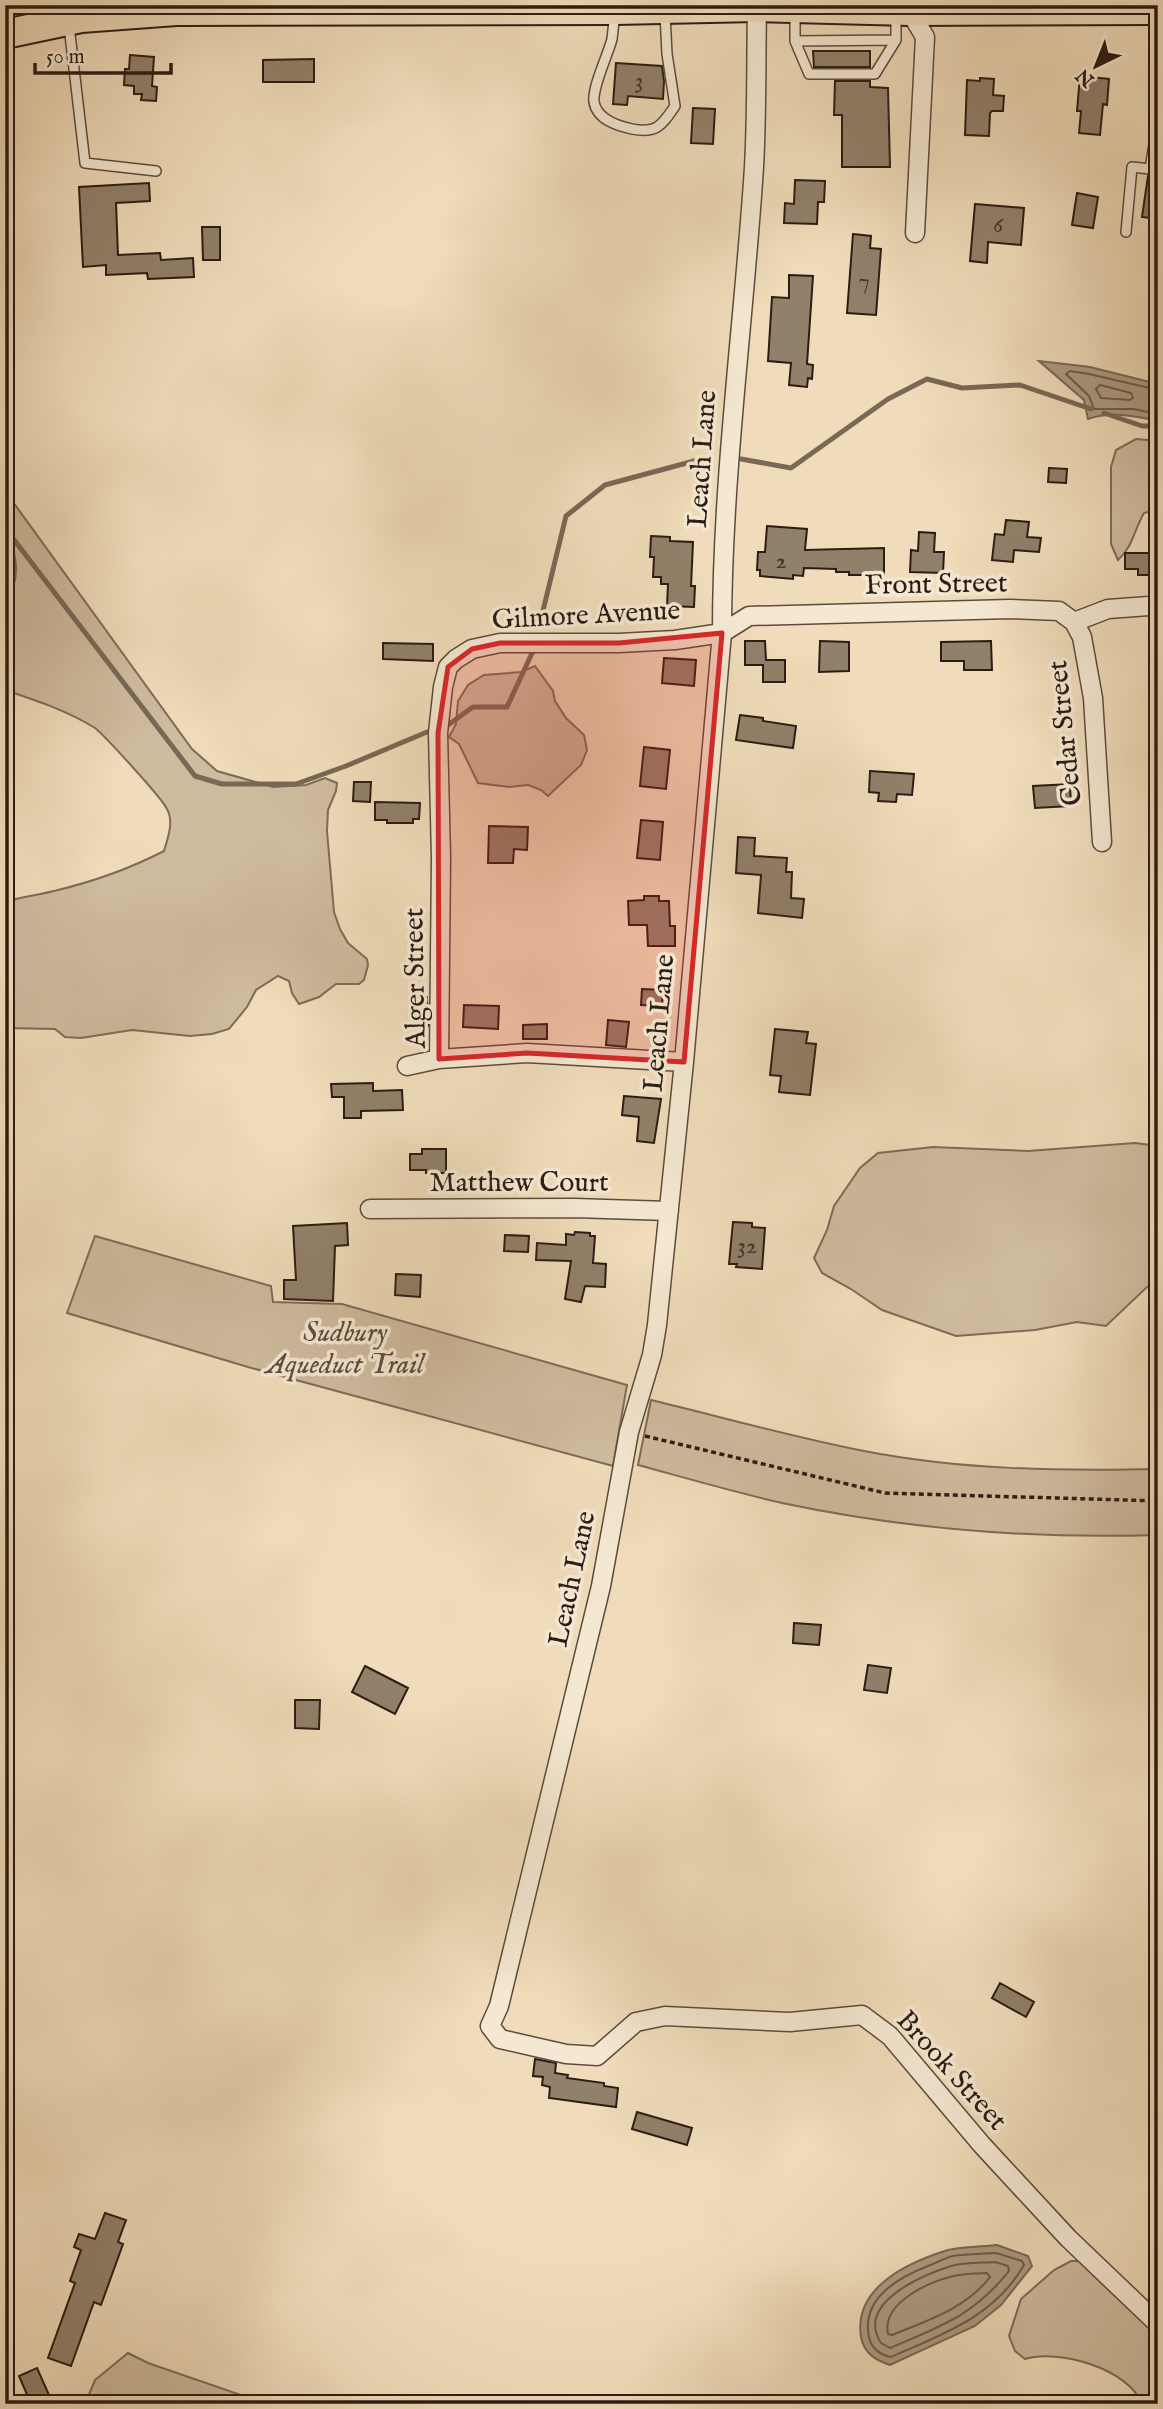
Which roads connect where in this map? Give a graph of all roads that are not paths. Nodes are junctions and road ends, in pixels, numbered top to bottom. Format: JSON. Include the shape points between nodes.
{"nodes":[{"id":1,"x":757,"y":7,"type":"junction"},
{"id":2,"x":795,"y":7,"type":"edge"},
{"id":3,"x":1092,"y":7,"type":"edge"},
{"id":4,"x":332,"y":8,"type":"edge"},
{"id":5,"x":519,"y":8,"type":"edge"},
{"id":6,"x":665,"y":9,"type":"junction"},
{"id":7,"x":904,"y":9,"type":"edge"},
{"id":8,"x":615,"y":10,"type":"junction"},
{"id":9,"x":1158,"y":10,"type":"edge"},
{"id":10,"x":68,"y":21,"type":"junction"},
{"id":11,"x":5,"y":34,"type":"edge"},
{"id":12,"x":896,"y":40,"type":"junction"},
{"id":13,"x":794,"y":41,"type":"junction"},
{"id":14,"x":1158,"y":119,"type":"edge"},
{"id":15,"x":156,"y":171,"type":"dead end"},
{"id":16,"x":1126,"y":232,"type":"dead end"},
{"id":17,"x":915,"y":233,"type":"dead end"},
{"id":18,"x":1149,"y":606,"type":"dead end"},
{"id":19,"x":1074,"y":622,"type":"junction"},
{"id":20,"x":722,"y":633,"type":"junction"},
{"id":21,"x":456,"y":659,"type":"joint"},
{"id":22,"x":1102,"y":842,"type":"dead end"},
{"id":23,"x":439,"y":1059,"type":"junction"},
{"id":24,"x":684,"y":1062,"type":"junction"},
{"id":25,"x":407,"y":1066,"type":"dead end"},
{"id":26,"x":370,"y":1209,"type":"dead end"},
{"id":27,"x":669,"y":1211,"type":"junction"},
{"id":28,"x":490,"y":2026,"type":"joint"},
{"id":29,"x":1158,"y":2324,"type":"edge"}],
"edges":[{"from":1,"to":2,"type":"main road"},
{"from":1,"to":6,"type":"main road"},
{"from":1,"to":20,"type":"street","name":"Leach Lane","via":[[754,165],[728,464]]},
{"from":2,"to":7,"type":"main road"},
{"from":2,"to":13,"type":"lane"},
{"from":3,"to":7,"type":"main road"},
{"from":3,"to":9,"type":"main road"},
{"from":4,"to":5,"type":"main road"},
{"from":4,"to":10,"type":"main road","via":[[164,11]]},
{"from":5,"to":8,"type":"main road"},
{"from":6,"to":8,"type":"main road"},
{"from":6,"to":8,"type":"lane","via":[[675,106],[660,126],[647,132],[608,121],[594,102]]},
{"from":7,"to":12,"type":"lane"},
{"from":7,"to":17,"type":"street","via":[[925,37]]},
{"from":10,"to":11,"type":"main road"},
{"from":10,"to":15,"type":"lane","via":[[85,163]]},
{"from":12,"to":13,"type":"lane"},
{"from":12,"to":13,"type":"lane","via":[[875,74],[809,74]]},
{"from":14,"to":16,"type":"lane","via":[[1150,169],[1132,167]]},
{"from":18,"to":19,"type":"street","via":[[1108,609]]},
{"from":19,"to":20,"type":"street","name":"Front Street","via":[[1059,611],[833,613],[749,616]]},
{"from":19,"to":22,"type":"street","name":"Cedar Street","via":[[1082,637],[1093,698]]},
{"from":20,"to":21,"type":"street","name":"Gilmore Avenue","via":[[619,643],[500,643],[472,649]]},
{"from":20,"to":24,"type":"street","name":"Leach Lane"},
{"from":21,"to":23,"type":"street","name":"Alger Street","via":[[448,667],[443,687],[438,733]]},
{"from":23,"to":24,"type":"street","name":"Alger Street","via":[[527,1053]]},
{"from":23,"to":25,"type":"street"},
{"from":24,"to":27,"type":"street","name":"Leach Lane"},
{"from":26,"to":27,"type":"street","name":"Matthew Court"},
{"from":27,"to":28,"type":"street","name":"Leach Lane","via":[[656,1333],[629,1432],[601,1586],[499,2006]]},
{"from":28,"to":29,"type":"street","name":"Brook Street","via":[[500,2039],[597,2056],[636,2022],[665,2016],[790,2022],[862,2015],[890,2036],[1068,2238]]}]}
